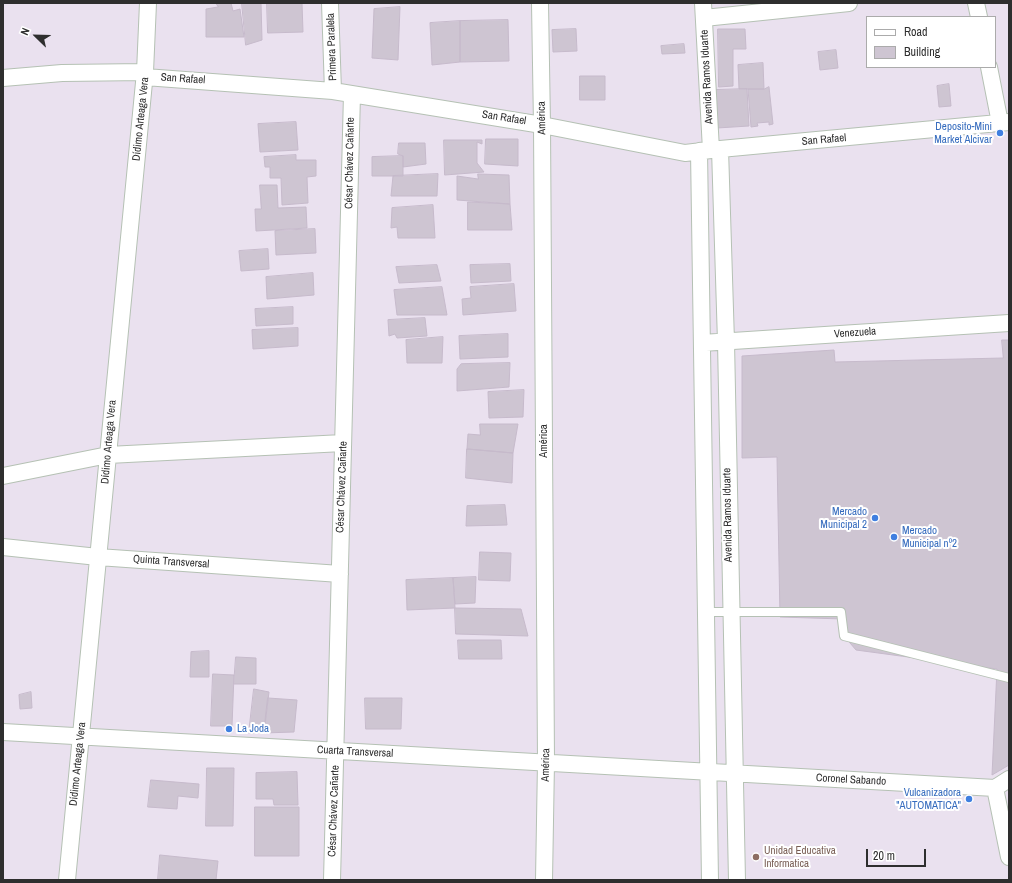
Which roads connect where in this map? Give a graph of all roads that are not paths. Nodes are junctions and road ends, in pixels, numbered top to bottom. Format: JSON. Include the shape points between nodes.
{"nodes":[{"id":1,"x":148,"y":3,"type":"edge"},
{"id":2,"x":330,"y":3,"type":"edge"},
{"id":3,"x":540,"y":3,"type":"edge"},
{"id":4,"x":843,"y":3,"type":"edge"},
{"id":5,"x":976,"y":3,"type":"edge"},
{"id":6,"x":703,"y":10,"type":"edge"},
{"id":7,"x":979,"y":16,"type":"edge"},
{"id":8,"x":989,"y":68,"type":"edge"},
{"id":9,"x":145,"y":74,"type":"junction"},
{"id":10,"x":3,"y":78,"type":"edge"},
{"id":11,"x":333,"y":91,"type":"junction"},
{"id":12,"x":352,"y":94,"type":"junction"},
{"id":13,"x":1005,"y":123,"type":"edge"},
{"id":14,"x":542,"y":125,"type":"junction"},
{"id":15,"x":710,"y":150,"type":"junction"},
{"id":16,"x":1009,"y":323,"type":"edge"},
{"id":17,"x":726,"y":342,"type":"junction"},
{"id":18,"x":702,"y":343,"type":"junction"},
{"id":19,"x":344,"y":443,"type":"junction"},
{"id":20,"x":108,"y":455,"type":"junction"},
{"id":21,"x":3,"y":476,"type":"edge"},
{"id":22,"x":3,"y":547,"type":"edge"},
{"id":23,"x":98,"y":557,"type":"junction"},
{"id":24,"x":340,"y":574,"type":"junction"},
{"id":25,"x":730,"y":611,"type":"junction"},
{"id":26,"x":706,"y":612,"type":"junction"},
{"id":27,"x":1009,"y":678,"type":"edge"},
{"id":28,"x":3,"y":732,"type":"edge"},
{"id":29,"x":81,"y":736,"type":"junction"},
{"id":30,"x":336,"y":751,"type":"junction"},
{"id":31,"x":546,"y":762,"type":"junction"},
{"id":32,"x":708,"y":772,"type":"junction"},
{"id":33,"x":735,"y":773,"type":"junction"},
{"id":34,"x":1009,"y":779,"type":"edge"},
{"id":35,"x":995,"y":788,"type":"junction"},
{"id":36,"x":1009,"y":857,"type":"edge"},
{"id":37,"x":67,"y":880,"type":"edge"},
{"id":38,"x":332,"y":880,"type":"edge"},
{"id":39,"x":544,"y":880,"type":"edge"},
{"id":40,"x":710,"y":880,"type":"edge"},
{"id":41,"x":737,"y":880,"type":"edge"}],
"edges":[{"from":1,"to":9,"type":"street","name":"Dídimo Arteaga Vera"},
{"from":2,"to":11,"type":"street","name":"Primera Paralela"},
{"from":3,"to":14,"type":"street","name":"América"},
{"from":4,"to":6,"type":"street"},
{"from":5,"to":7,"type":"street"},
{"from":6,"to":15,"type":"street","name":"Avenida Ramos Iduarte"},
{"from":8,"to":13,"type":"street"},
{"from":9,"to":10,"type":"street","name":"San Rafael","via":[[62,73]]},
{"from":9,"to":11,"type":"street","name":"San Rafael"},
{"from":9,"to":20,"type":"street","name":"Dídimo Arteaga Vera"},
{"from":11,"to":12,"type":"street","name":"San Rafael"},
{"from":12,"to":14,"type":"street","name":"San Rafael"},
{"from":12,"to":19,"type":"street","name":"César Chávez Cañarte"},
{"from":13,"to":15,"type":"street","name":"San Rafael"},
{"from":14,"to":15,"type":"street","name":"San Rafael","via":[[685,153]]},
{"from":14,"to":31,"type":"street","name":"América"},
{"from":15,"to":17,"type":"street","name":"Avenida Ramos Iduarte"},
{"from":15,"to":18,"type":"street","name":"Avenida Ramos Iduarte"},
{"from":16,"to":17,"type":"street","name":"Venezuela"},
{"from":17,"to":18,"type":"street","name":"Venezuela"},
{"from":17,"to":25,"type":"street","name":"Avenida Ramos Iduarte"},
{"from":18,"to":26,"type":"street","name":"Avenida Ramos Iduarte"},
{"from":19,"to":20,"type":"street"},
{"from":19,"to":24,"type":"street","name":"César Chávez Cañarte"},
{"from":20,"to":21,"type":"street"},
{"from":20,"to":23,"type":"street","name":"Dídimo Arteaga Vera"},
{"from":22,"to":23,"type":"street","name":"Quinta Transversal"},
{"from":23,"to":24,"type":"street","name":"Quinta Transversal"},
{"from":23,"to":29,"type":"street","name":"Dídimo Arteaga Vera"},
{"from":24,"to":30,"type":"street","name":"César Chávez Cañarte"},
{"from":25,"to":26,"type":"lane"},
{"from":25,"to":27,"type":"lane","via":[[841,612],[844,636]]},
{"from":25,"to":33,"type":"street","name":"Avenida Ramos Iduarte"},
{"from":26,"to":32,"type":"street","name":"Avenida Ramos Iduarte"},
{"from":28,"to":29,"type":"street","name":"Cuarta Transversal"},
{"from":29,"to":30,"type":"street","name":"Cuarta Transversal"},
{"from":29,"to":37,"type":"street","name":"Dídimo Arteaga Vera"},
{"from":30,"to":31,"type":"street","name":"Cuarta Transversal"},
{"from":30,"to":38,"type":"street","name":"César Chávez Cañarte"},
{"from":31,"to":32,"type":"street","name":"Cuarta Transversal"},
{"from":31,"to":39,"type":"street","name":"América"},
{"from":32,"to":33,"type":"street","name":"Coronel Sabando"},
{"from":32,"to":40,"type":"street","name":"Avenida Ramos Iduarte"},
{"from":33,"to":35,"type":"street","name":"Coronel Sabando"},
{"from":33,"to":41,"type":"street","name":"Avenida Ramos Iduarte"},
{"from":34,"to":35,"type":"street"},
{"from":35,"to":36,"type":"street"}]}
